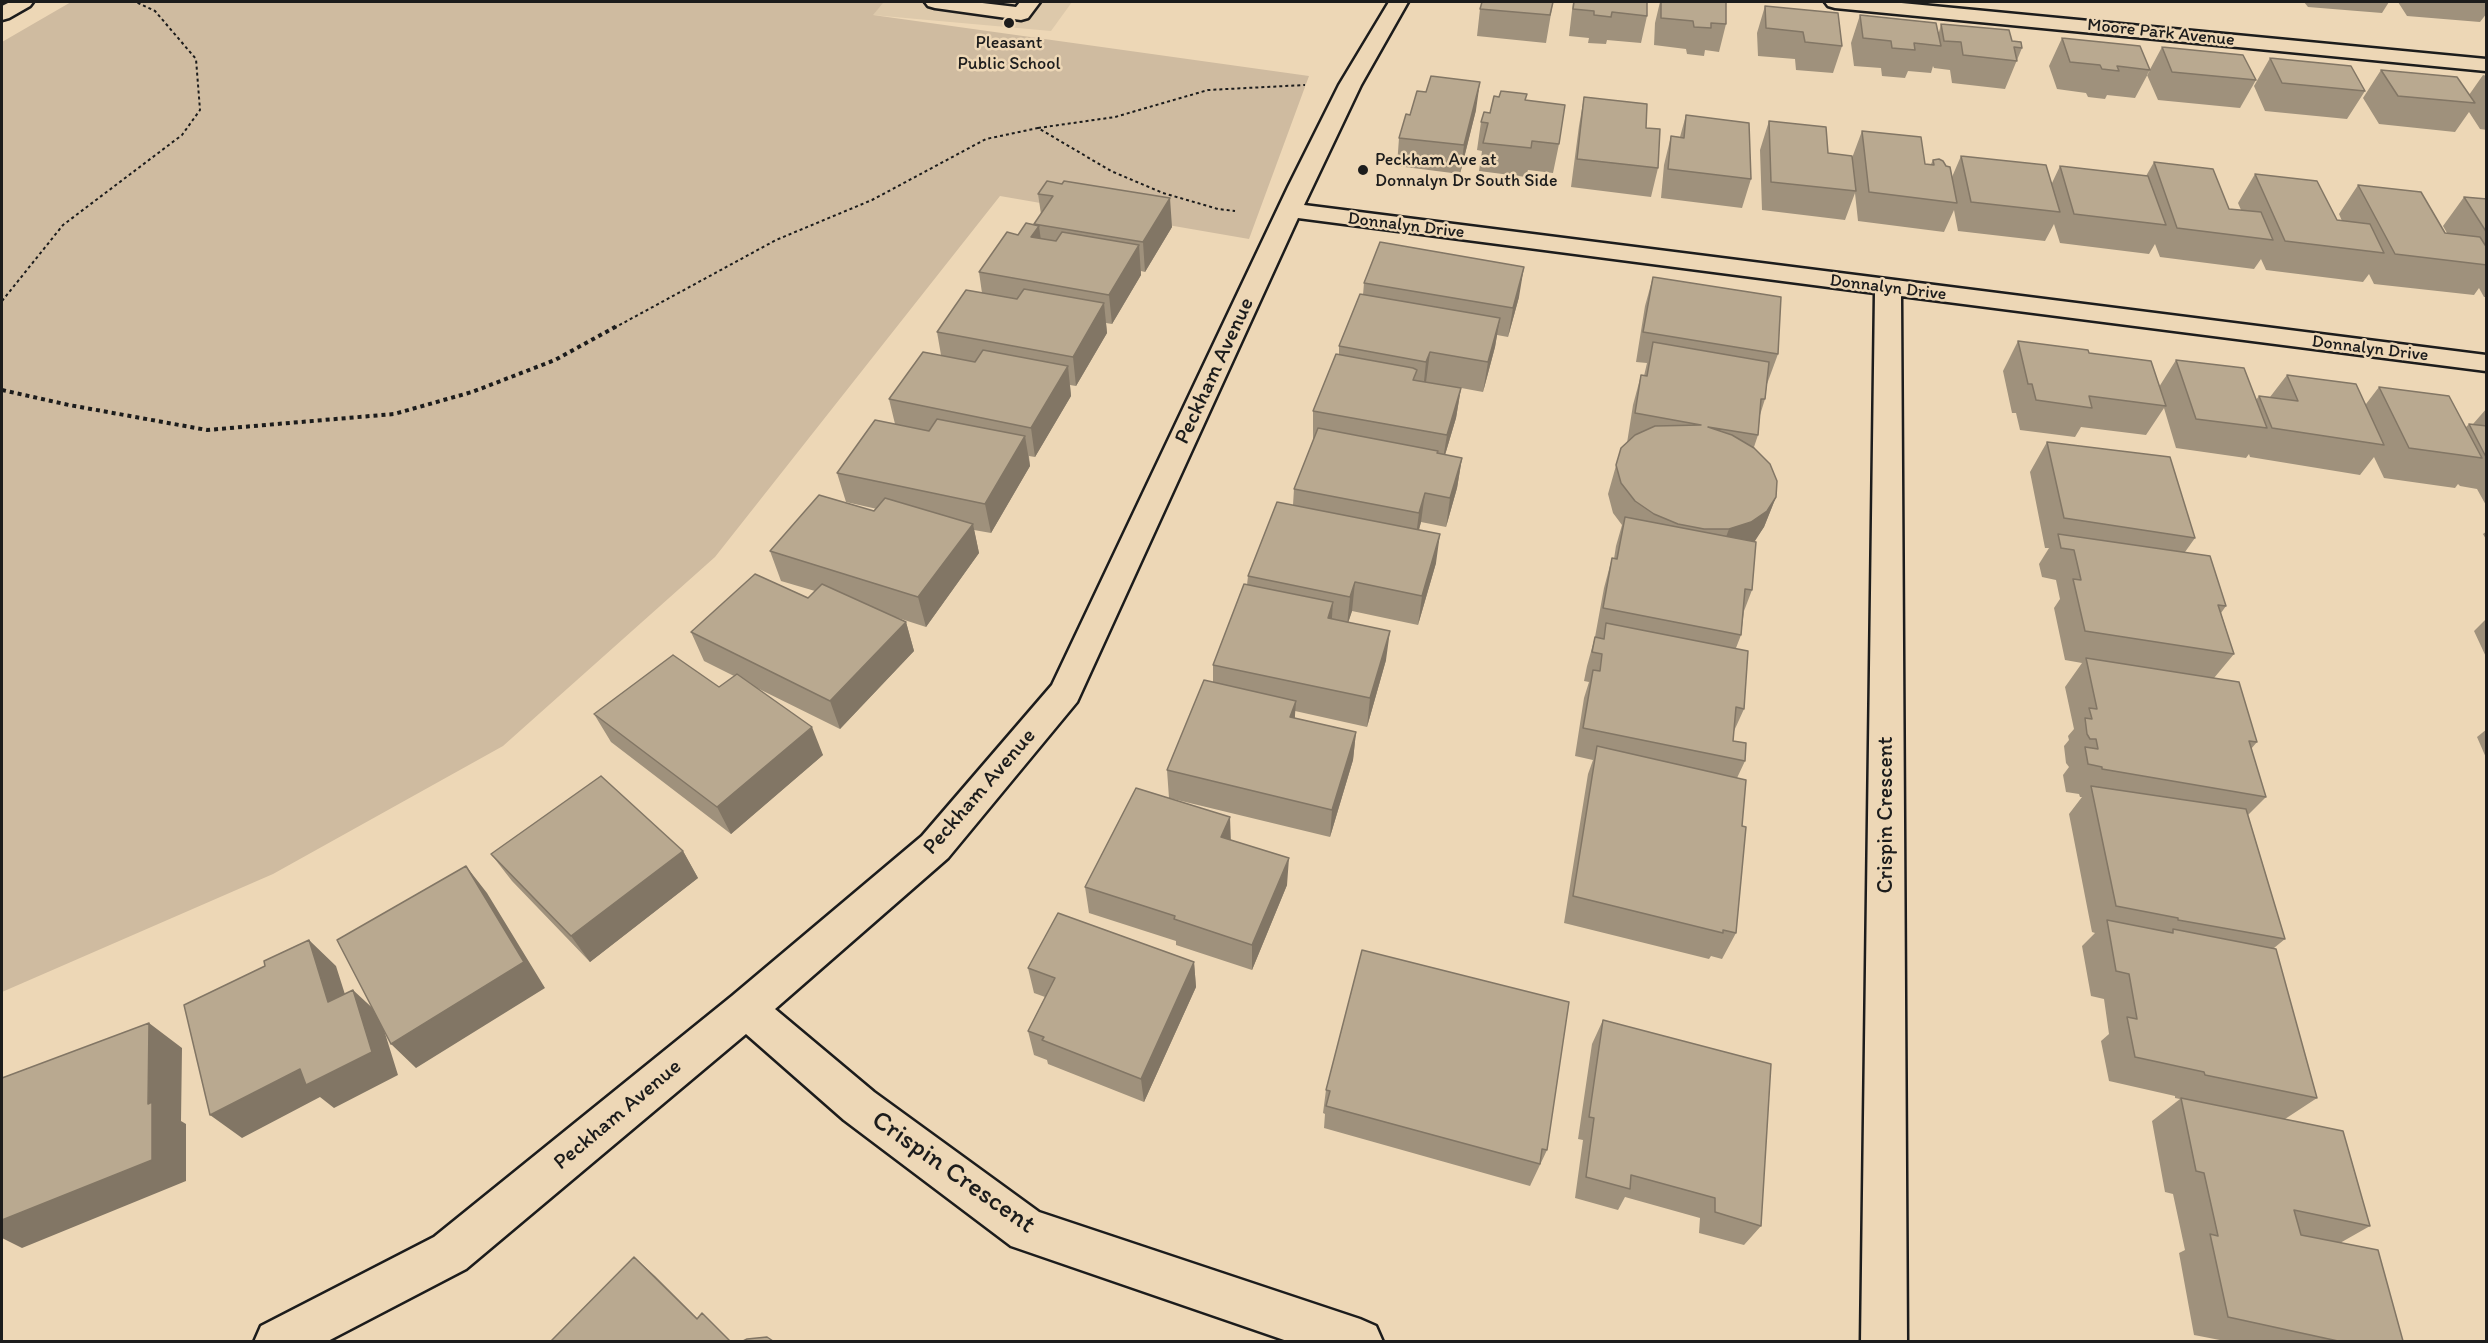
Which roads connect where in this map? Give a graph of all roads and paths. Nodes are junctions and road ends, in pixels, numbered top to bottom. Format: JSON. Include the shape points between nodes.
{"nodes":[{"id":1,"x":23,"y":2,"type":"edge"},
{"id":2,"x":136,"y":2,"type":"edge"},
{"id":3,"x":935,"y":2,"type":"edge"},
{"id":4,"x":1030,"y":2,"type":"edge"},
{"id":5,"x":1398,"y":2,"type":"edge"},
{"id":6,"x":1835,"y":2,"type":"edge"},
{"id":7,"x":2,"y":14,"type":"edge"},
{"id":8,"x":2487,"y":64,"type":"edge"},
{"id":9,"x":1350,"y":85,"type":"junction"},
{"id":10,"x":1038,"y":128,"type":"junction"},
{"id":11,"x":1290,"y":210,"type":"junction"},
{"id":12,"x":1235,"y":211,"type":"dead end"},
{"id":13,"x":1888,"y":288,"type":"junction"},
{"id":14,"x":2,"y":301,"type":"edge"},
{"id":15,"x":2487,"y":363,"type":"edge"},
{"id":16,"x":2,"y":390,"type":"edge"},
{"id":17,"x":746,"y":1009,"type":"junction"},
{"id":18,"x":277,"y":1341,"type":"edge"},
{"id":19,"x":1360,"y":1341,"type":"edge"},
{"id":20,"x":1884,"y":1341,"type":"edge"}],
"edges":[{"from":1,"to":7,"type":"street"},
{"from":2,"to":14,"type":"path","via":[[155,12],[196,59],[200,110],[182,135],[63,225]]},
{"from":3,"to":4,"type":"street","via":[[1021,14]]},
{"from":5,"to":9,"type":"street","name":"Peckham Avenue"},
{"from":6,"to":8,"type":"street","name":"Moore Park Avenue"},
{"from":9,"to":10,"type":"path","via":[[1208,90],[1115,117]]},
{"from":9,"to":11,"type":"street","name":"Peckham Avenue"},
{"from":10,"to":12,"type":"path","via":[[1111,171],[1163,193]]},
{"from":10,"to":16,"type":"path","via":[[986,139],[872,200],[776,240],[555,360],[472,392],[394,414],[207,430]]},
{"from":11,"to":13,"type":"street","name":"Donnalyn Drive"},
{"from":11,"to":17,"type":"street","name":"Peckham Avenue","via":[[1065,693],[935,847]]},
{"from":13,"to":15,"type":"street","name":"Donnalyn Drive"},
{"from":13,"to":20,"type":"street","name":"Crispin Crescent"},
{"from":17,"to":18,"type":"street","name":"Peckham Avenue","via":[[450,1253]]},
{"from":17,"to":19,"type":"street","name":"Crispin Crescent","via":[[859,1106],[1027,1230]]}]}
